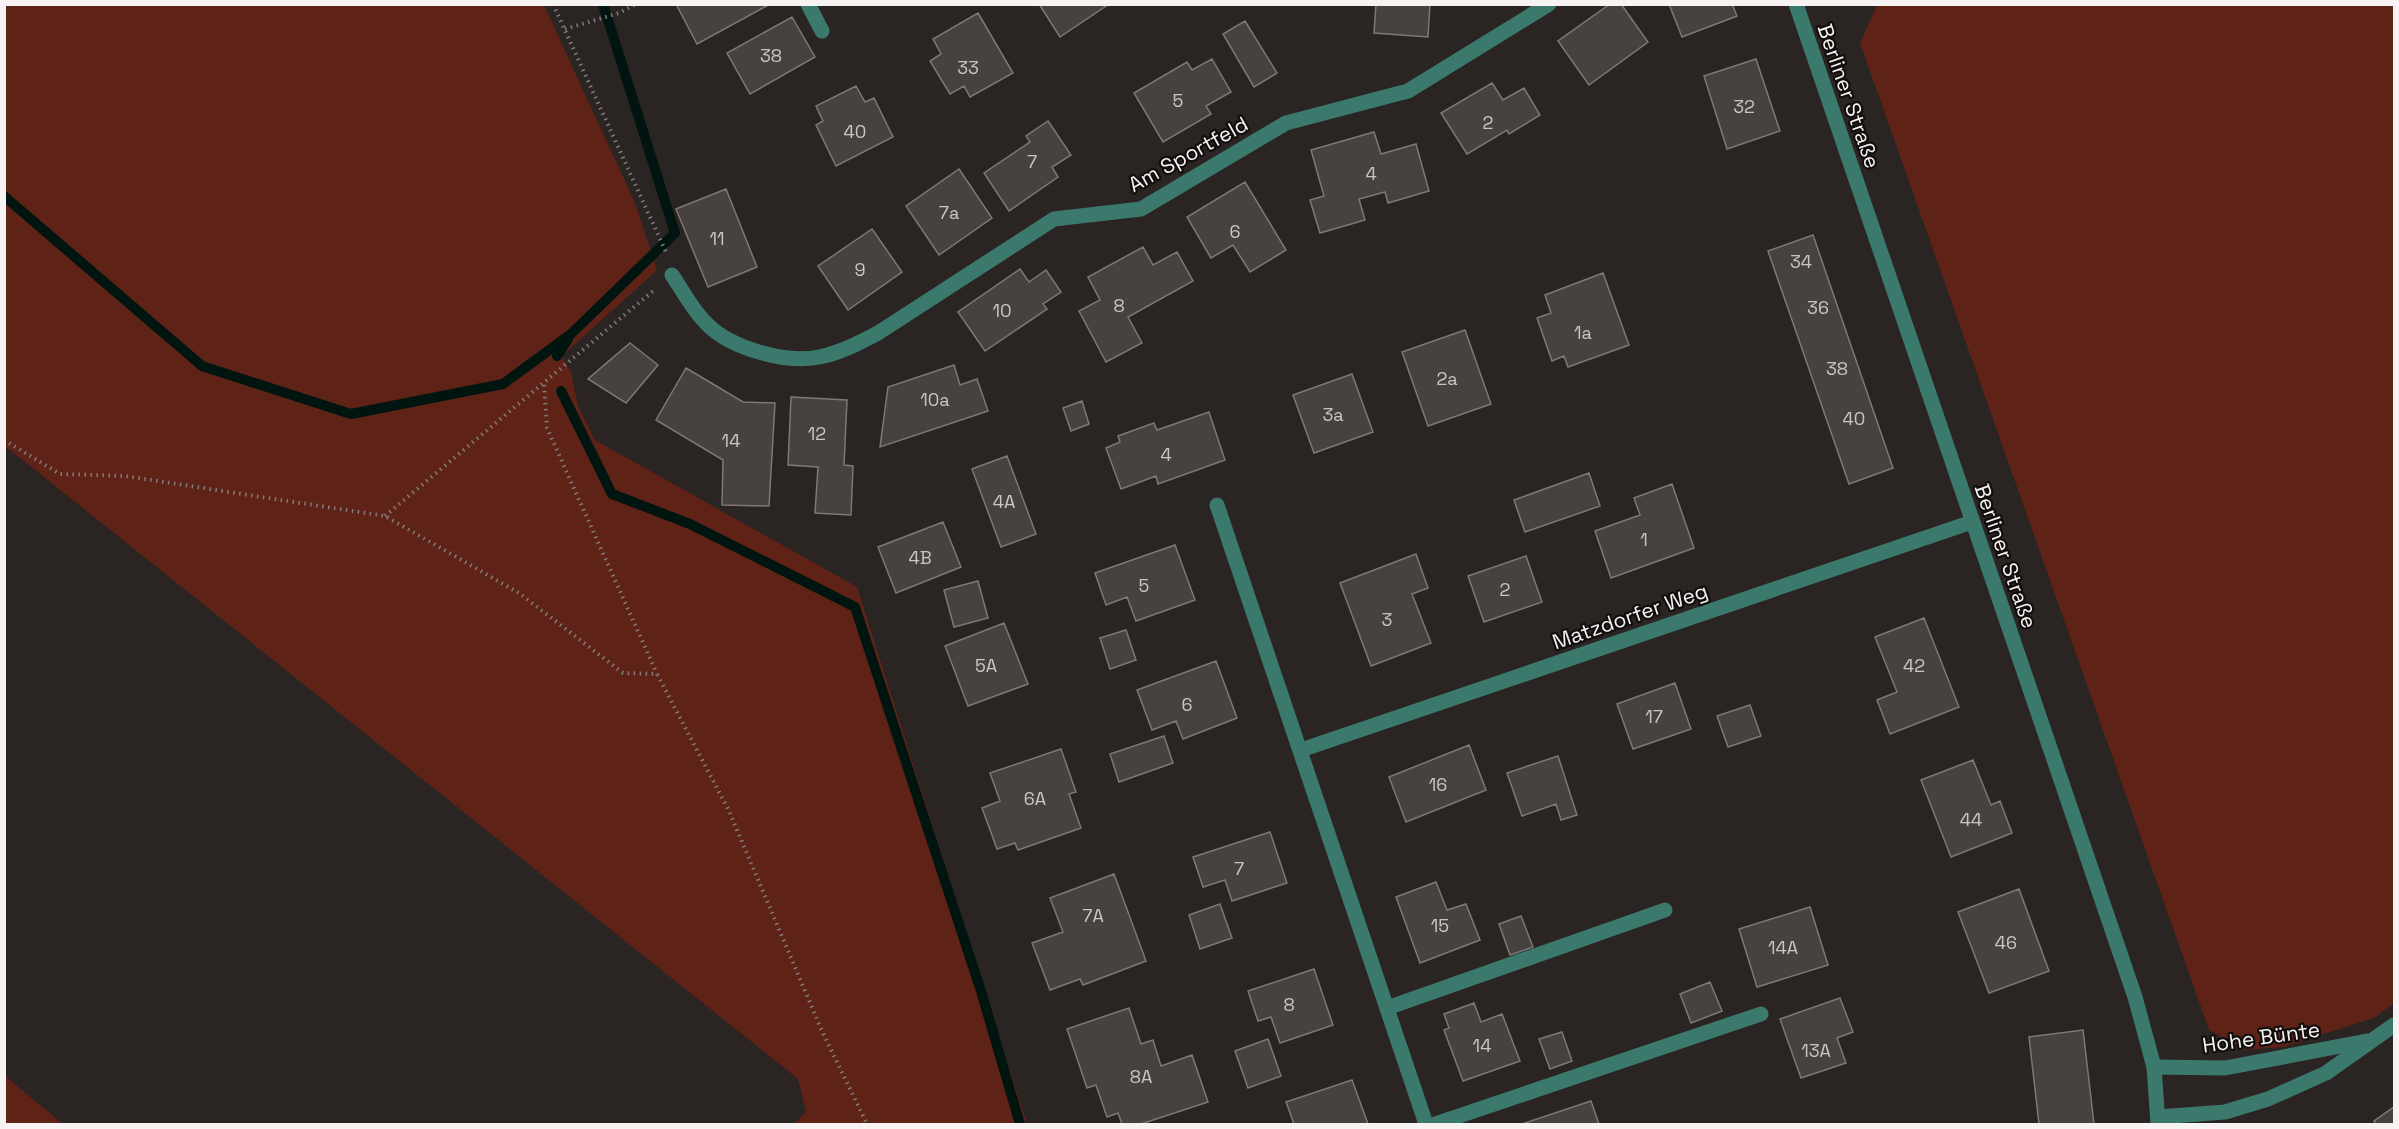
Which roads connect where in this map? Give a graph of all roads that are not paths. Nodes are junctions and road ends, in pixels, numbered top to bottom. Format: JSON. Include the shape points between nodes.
{"nodes":[{"id":1,"x":808,"y":4,"type":"edge"},
{"id":2,"x":1550,"y":4,"type":"edge"},
{"id":3,"x":1796,"y":4,"type":"edge"},
{"id":4,"x":822,"y":31,"type":"dead end"},
{"id":5,"x":672,"y":275,"type":"road end"},
{"id":6,"x":1217,"y":505,"type":"dead end"},
{"id":7,"x":1972,"y":522,"type":"junction"},
{"id":8,"x":1301,"y":750,"type":"junction"},
{"id":9,"x":1665,"y":910,"type":"dead end"},
{"id":10,"x":1387,"y":1008,"type":"junction"},
{"id":11,"x":1761,"y":1014,"type":"dead end"},
{"id":12,"x":2394,"y":1025,"type":"edge"},
{"id":13,"x":2373,"y":1040,"type":"junction"},
{"id":14,"x":2154,"y":1067,"type":"junction"},
{"id":15,"x":2158,"y":1121,"type":"edge"},
{"id":16,"x":1426,"y":1125,"type":"edge"},
{"id":17,"x":1435,"y":1125,"type":"edge"}],
"edges":[{"from":1,"to":4,"type":"street"},
{"from":2,"to":5,"type":"street","name":"Am Sportfeld","via":[[1408,91],[1286,123],[1141,209],[1054,219],[848,349],[817,358],[782,357],[742,347],[707,324]]},
{"from":3,"to":7,"type":"street","name":"Berliner Straße"},
{"from":6,"to":8,"type":"street"},
{"from":7,"to":8,"type":"street","name":"Matzdorfer Weg"},
{"from":7,"to":14,"type":"street","name":"Berliner Straße","via":[[2125,966]]},
{"from":8,"to":10,"type":"street"},
{"from":9,"to":10,"type":"street"},
{"from":10,"to":16,"type":"street"},
{"from":11,"to":17,"type":"street"},
{"from":12,"to":13,"type":"street","name":"Hohe Bünte"},
{"from":13,"to":14,"type":"street","name":"Hohe Bünte","via":[[2225,1068]]},
{"from":13,"to":15,"type":"street","name":"Hohe Bünte","via":[[2326,1073],[2268,1099],[2224,1112]]},
{"from":14,"to":15,"type":"street","name":"Berliner Straße"}]}
